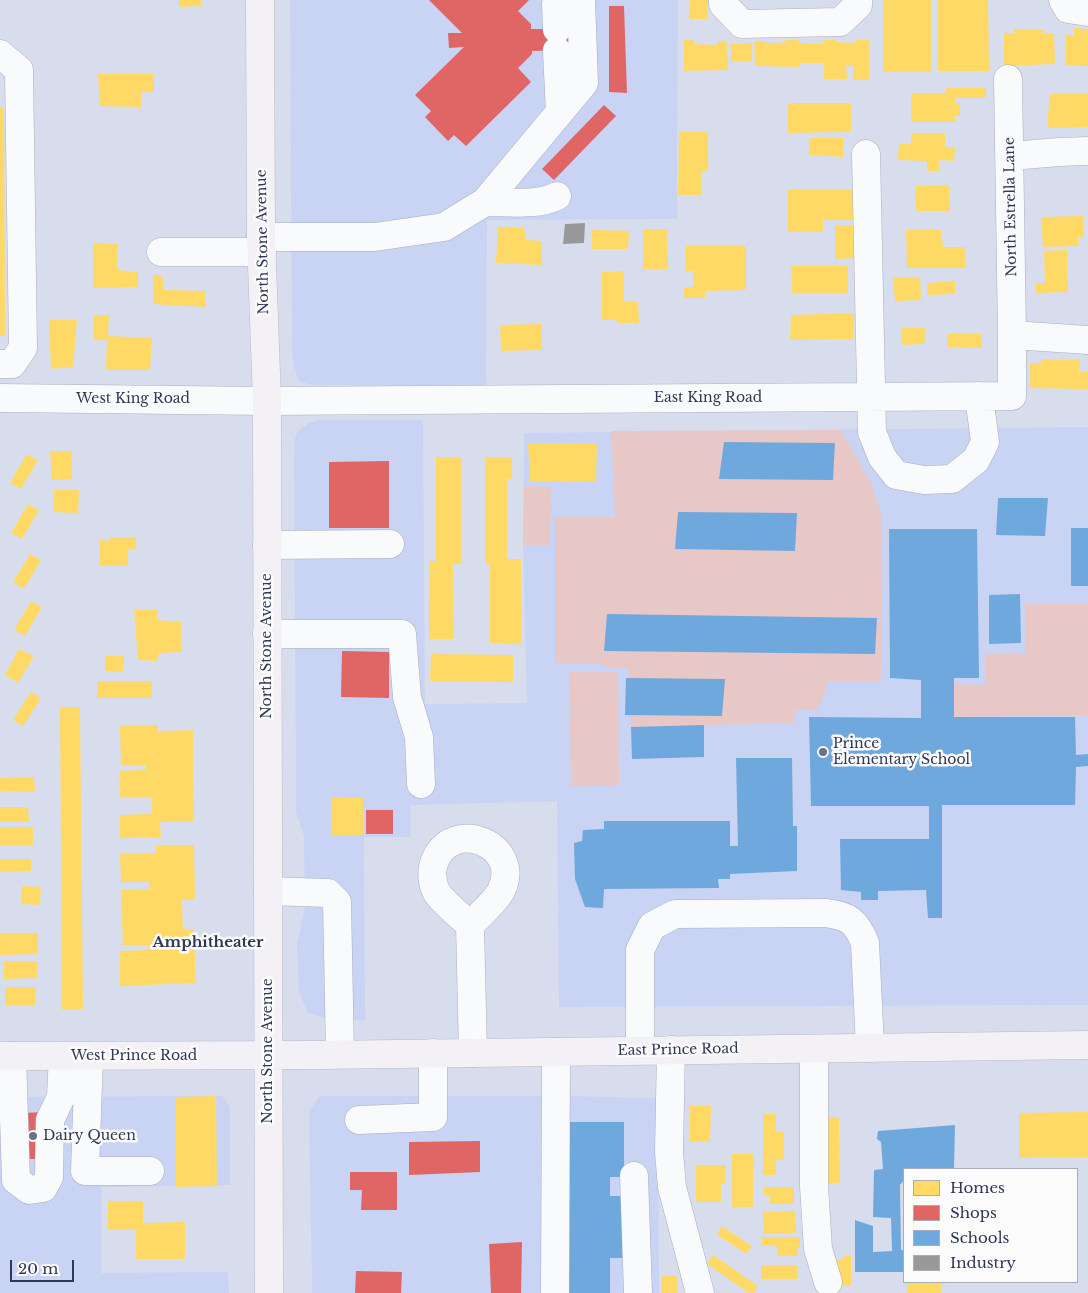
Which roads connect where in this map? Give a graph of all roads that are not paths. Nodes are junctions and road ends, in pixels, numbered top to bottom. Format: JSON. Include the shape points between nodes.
{"nodes":[{"id":1,"x":260,"y":0,"type":"edge"},
{"id":2,"x":558,"y":0,"type":"edge"},
{"id":3,"x":581,"y":0,"type":"edge"},
{"id":4,"x":723,"y":0,"type":"edge"},
{"id":5,"x":858,"y":0,"type":"edge"},
{"id":6,"x":1063,"y":0,"type":"edge"},
{"id":7,"x":1088,"y":12,"type":"edge"},
{"id":8,"x":0,"y":54,"type":"edge"},
{"id":9,"x":1008,"y":79,"type":"dead end"},
{"id":10,"x":560,"y":112,"type":"junction"},
{"id":11,"x":1088,"y":151,"type":"edge"},
{"id":12,"x":866,"y":154,"type":"dead end"},
{"id":13,"x":1011,"y":156,"type":"junction"},
{"id":14,"x":557,"y":196,"type":"dead end"},
{"id":15,"x":485,"y":202,"type":"junction"},
{"id":16,"x":262,"y":245,"type":"junction"},
{"id":17,"x":160,"y":252,"type":"dead end"},
{"id":18,"x":1012,"y":335,"type":"junction"},
{"id":19,"x":1088,"y":340,"type":"edge"},
{"id":20,"x":0,"y":364,"type":"edge"},
{"id":21,"x":979,"y":396,"type":"junction"},
{"id":22,"x":0,"y":398,"type":"edge"},
{"id":23,"x":872,"y":398,"type":"junction"},
{"id":24,"x":267,"y":401,"type":"junction"},
{"id":25,"x":390,"y":544,"type":"dead end"},
{"id":26,"x":267,"y":545,"type":"junction"},
{"id":27,"x":267,"y":634,"type":"junction"},
{"id":28,"x":421,"y":784,"type":"dead end"},
{"id":29,"x":268,"y":892,"type":"junction"},
{"id":30,"x":470,"y":925,"type":"dead end"},
{"id":31,"x":1088,"y":1045,"type":"edge"},
{"id":32,"x":870,"y":1048,"type":"junction"},
{"id":33,"x":814,"y":1049,"type":"junction"},
{"id":34,"x":640,"y":1050,"type":"junction"},
{"id":35,"x":671,"y":1050,"type":"junction"},
{"id":36,"x":556,"y":1052,"type":"junction"},
{"id":37,"x":433,"y":1053,"type":"junction"},
{"id":38,"x":473,"y":1053,"type":"junction"},
{"id":39,"x":340,"y":1054,"type":"junction"},
{"id":40,"x":268,"y":1055,"type":"junction"},
{"id":41,"x":6,"y":1056,"type":"edge"},
{"id":42,"x":76,"y":1056,"type":"junction"},
{"id":43,"x":360,"y":1120,"type":"dead end"},
{"id":44,"x":150,"y":1171,"type":"dead end"},
{"id":45,"x":634,"y":1176,"type":"dead end"},
{"id":46,"x":828,"y":1282,"type":"dead end"},
{"id":47,"x":270,"y":1293,"type":"edge"},
{"id":48,"x":556,"y":1293,"type":"edge"},
{"id":49,"x":638,"y":1293,"type":"edge"},
{"id":50,"x":700,"y":1293,"type":"edge"}],
"edges":[{"from":1,"to":16,"type":"main road","name":"North Stone Avenue"},
{"from":2,"to":10,"type":"street"},
{"from":3,"to":10,"type":"street","via":[[584,83]]},
{"from":4,"to":5,"type":"street","via":[[742,24],[840,22],[858,5]]},
{"from":6,"to":7,"type":"street","via":[[1068,9]]},
{"from":8,"to":20,"type":"street","via":[[19,70],[23,348],[12,364]]},
{"from":9,"to":13,"type":"street","name":"North Estrella Lane"},
{"from":10,"to":15,"type":"street"},
{"from":11,"to":13,"type":"street"},
{"from":12,"to":23,"type":"street"},
{"from":13,"to":18,"type":"street","name":"North Estrella Lane"},
{"from":14,"to":15,"type":"street","via":[[539,201]]},
{"from":15,"to":16,"type":"street","via":[[444,227],[400,235]]},
{"from":16,"to":17,"type":"street"},
{"from":16,"to":24,"type":"main road","name":"North Stone Avenue"},
{"from":18,"to":19,"type":"street"},
{"from":18,"to":21,"type":"street","name":"East King Road","via":[[1012,396]]},
{"from":21,"to":23,"type":"street","name":"East King Road"},
{"from":21,"to":23,"type":"street","via":[[985,442],[976,460],[952,479],[924,480],[896,475],[882,457],[872,432]]},
{"from":22,"to":24,"type":"street","name":"West King Road"},
{"from":23,"to":24,"type":"street","name":"East King Road"},
{"from":24,"to":26,"type":"main road","name":"North Stone Avenue"},
{"from":25,"to":26,"type":"street"},
{"from":26,"to":27,"type":"main road","name":"North Stone Avenue"},
{"from":27,"to":28,"type":"street","via":[[402,634],[407,697],[419,737]]},
{"from":27,"to":29,"type":"main road","name":"North Stone Avenue"},
{"from":29,"to":39,"type":"street","via":[[328,892],[337,902]]},
{"from":29,"to":40,"type":"main road","name":"North Stone Avenue"},
{"from":30,"to":38,"type":"street"},
{"from":31,"to":32,"type":"main road","name":"East Prince Road"},
{"from":32,"to":33,"type":"main road","name":"East Prince Road"},
{"from":32,"to":34,"type":"street","via":[[865,943],[859,928],[848,918],[826,913],[675,914],[652,926],[640,950]]},
{"from":33,"to":35,"type":"main road","name":"East Prince Road"},
{"from":33,"to":46,"type":"street","via":[[814,1186],[818,1249]]},
{"from":34,"to":35,"type":"main road","name":"East Prince Road"},
{"from":34,"to":36,"type":"main road","name":"East Prince Road"},
{"from":35,"to":50,"type":"street","via":[[669,1152],[672,1187]]},
{"from":36,"to":38,"type":"main road","name":"East Prince Road"},
{"from":36,"to":48,"type":"street"},
{"from":37,"to":38,"type":"main road","name":"East Prince Road"},
{"from":37,"to":39,"type":"main road","name":"East Prince Road"},
{"from":37,"to":43,"type":"street","via":[[433,1117]]},
{"from":39,"to":40,"type":"main road","name":"East Prince Road"},
{"from":40,"to":42,"type":"main road","name":"West Prince Road"},
{"from":40,"to":47,"type":"main road","name":"North Stone Avenue"},
{"from":41,"to":42,"type":"main road","name":"West Prince Road"},
{"from":41,"to":42,"type":"street","via":[[16,1180],[29,1190],[43,1188],[48,1177],[50,1120]]},
{"from":42,"to":44,"type":"street","via":[[85,1171]]},
{"from":45,"to":49,"type":"street"}]}
